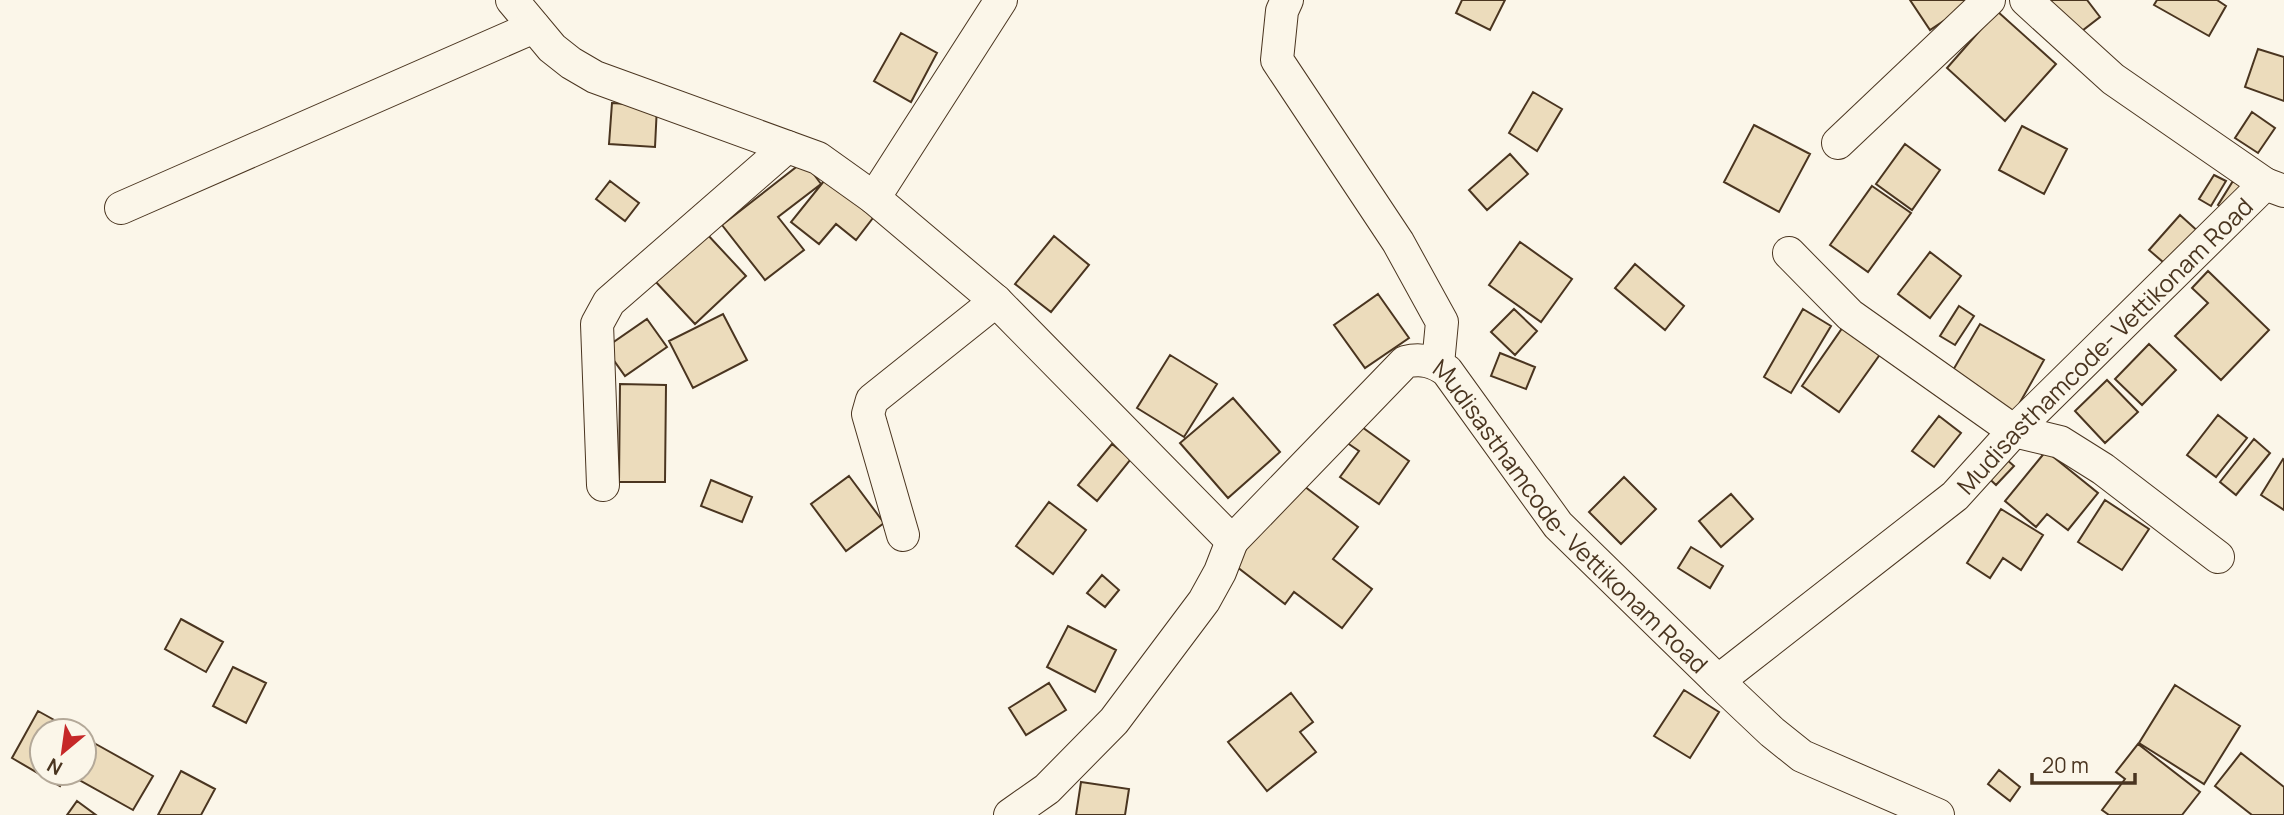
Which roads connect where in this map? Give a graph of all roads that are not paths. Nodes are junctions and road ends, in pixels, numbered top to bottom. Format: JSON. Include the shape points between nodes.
{"nodes":[{"id":1,"x":512,"y":0,"type":"edge"},
{"id":2,"x":1001,"y":0,"type":"edge"},
{"id":3,"x":1287,"y":0,"type":"edge"},
{"id":4,"x":1989,"y":0,"type":"edge"},
{"id":5,"x":2026,"y":0,"type":"edge"},
{"id":6,"x":534,"y":27,"type":"junction"},
{"id":7,"x":1838,"y":143,"type":"dead end"},
{"id":8,"x":787,"y":147,"type":"junction"},
{"id":9,"x":2275,"y":187,"type":"edge"},
{"id":10,"x":874,"y":198,"type":"junction"},
{"id":11,"x":121,"y":208,"type":"dead end"},
{"id":12,"x":1789,"y":253,"type":"dead end"},
{"id":13,"x":996,"y":301,"type":"junction"},
{"id":14,"x":1438,"y":364,"type":"junction"},
{"id":15,"x":2014,"y":430,"type":"junction"},
{"id":16,"x":603,"y":485,"type":"dead end"},
{"id":17,"x":903,"y":535,"type":"dead end"},
{"id":18,"x":1232,"y":541,"type":"junction"},
{"id":19,"x":2218,"y":557,"type":"dead end"},
{"id":20,"x":1718,"y":681,"type":"junction"},
{"id":21,"x":1936,"y":814,"type":"edge"},
{"id":22,"x":1010,"y":815,"type":"edge"}],
"edges":[{"from":1,"to":6,"type":"street"},
{"from":2,"to":10,"type":"street"},
{"from":3,"to":14,"type":"street","via":[[1277,60],[1398,242],[1442,322]]},
{"from":4,"to":7,"type":"street"},
{"from":5,"to":9,"type":"street","via":[[2113,79]]},
{"from":6,"to":8,"type":"street","via":[[552,48],[595,77]]},
{"from":6,"to":11,"type":"street"},
{"from":8,"to":10,"type":"street","via":[[818,158]]},
{"from":8,"to":16,"type":"street","via":[[609,302],[597,324]]},
{"from":9,"to":15,"type":"street","name":"Mudisasthamcode- Vettikonam Road"},
{"from":10,"to":13,"type":"street"},
{"from":12,"to":15,"type":"street","via":[[1850,315]]},
{"from":13,"to":17,"type":"street","via":[[873,401],[868,414]]},
{"from":13,"to":18,"type":"street"},
{"from":14,"to":18,"type":"street","name":"Mudisasthamcode- Vettikonam Road","via":[[1416,359],[1405,362]]},
{"from":14,"to":20,"type":"street","name":"Mudisasthamcode- Vettikonam Road","via":[[1558,525]]},
{"from":15,"to":19,"type":"street","via":[[2060,442]]},
{"from":15,"to":20,"type":"street","name":"Mudisasthamcode- Vettikonam Road","via":[[1955,496]]},
{"from":18,"to":22,"type":"street","via":[[1204,601],[1114,721],[1047,789]]},
{"from":20,"to":21,"type":"street","via":[[1802,756]]}]}
